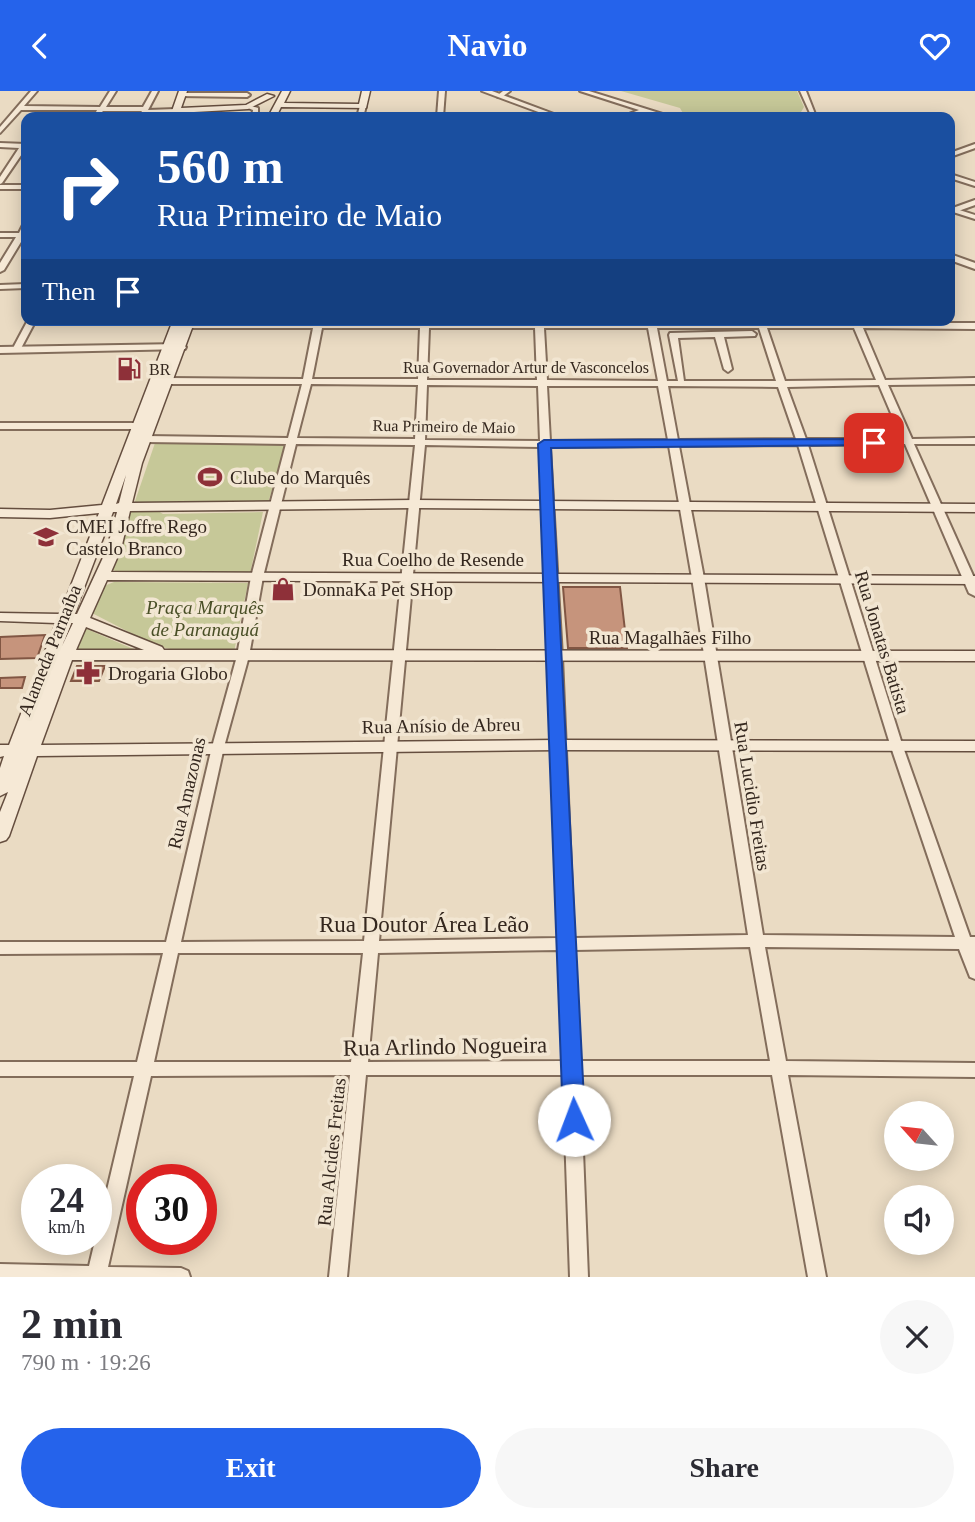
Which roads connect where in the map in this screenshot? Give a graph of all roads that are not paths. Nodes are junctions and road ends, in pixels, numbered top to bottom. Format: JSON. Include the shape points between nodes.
{"nodes":[{"id":1,"x":34,"y":91,"type":"edge"},
{"id":2,"x":113,"y":91,"type":"edge"},
{"id":3,"x":155,"y":91,"type":"edge"},
{"id":4,"x":286,"y":91,"type":"edge"},
{"id":5,"x":366,"y":91,"type":"edge"},
{"id":6,"x":442,"y":91,"type":"edge"},
{"id":7,"x":485,"y":91,"type":"edge"},
{"id":8,"x":507,"y":91,"type":"edge"},
{"id":9,"x":583,"y":91,"type":"edge"},
{"id":10,"x":803,"y":91,"type":"edge"},
{"id":11,"x":182,"y":93,"type":"edge"},
{"id":12,"x":272,"y":94,"type":"edge"},
{"id":13,"x":247,"y":95,"type":"dead end"},
{"id":14,"x":500,"y":96,"type":"junction"},
{"id":15,"x":278,"y":105,"type":"junction"},
{"id":16,"x":363,"y":106,"type":"junction"},
{"id":17,"x":248,"y":107,"type":"junction"},
{"id":18,"x":20,"y":108,"type":"junction"},
{"id":19,"x":101,"y":109,"type":"junction"},
{"id":20,"x":646,"y":110,"type":"junction"},
{"id":21,"x":176,"y":111,"type":"junction"},
{"id":22,"x":99,"y":112,"type":"edge"},
{"id":23,"x":132,"y":112,"type":"edge"},
{"id":24,"x":144,"y":112,"type":"edge"},
{"id":25,"x":160,"y":112,"type":"edge"},
{"id":26,"x":256,"y":112,"type":"edge"},
{"id":27,"x":260,"y":112,"type":"edge"},
{"id":28,"x":274,"y":112,"type":"edge"},
{"id":29,"x":361,"y":112,"type":"edge"},
{"id":30,"x":440,"y":112,"type":"edge"},
{"id":31,"x":529,"y":112,"type":"edge"},
{"id":32,"x":640,"y":112,"type":"edge"},
{"id":33,"x":653,"y":112,"type":"edge"},
{"id":34,"x":813,"y":112,"type":"edge"},
{"id":35,"x":0,"y":131,"type":"edge"},
{"id":36,"x":0,"y":145,"type":"edge"},
{"id":37,"x":21,"y":146,"type":"edge"},
{"id":38,"x":975,"y":146,"type":"edge"},
{"id":39,"x":21,"y":152,"type":"edge"},
{"id":40,"x":955,"y":153,"type":"edge"},
{"id":41,"x":955,"y":178,"type":"edge"},
{"id":42,"x":0,"y":184,"type":"edge"},
{"id":43,"x":975,"y":184,"type":"edge"},
{"id":44,"x":21,"y":186,"type":"edge"},
{"id":45,"x":975,"y":202,"type":"edge"},
{"id":46,"x":955,"y":209,"type":"edge"},
{"id":47,"x":955,"y":211,"type":"edge"},
{"id":48,"x":975,"y":217,"type":"edge"},
{"id":49,"x":21,"y":232,"type":"edge"},
{"id":50,"x":0,"y":235,"type":"edge"},
{"id":51,"x":21,"y":238,"type":"edge"},
{"id":52,"x":955,"y":259,"type":"edge"},
{"id":53,"x":975,"y":266,"type":"edge"},
{"id":54,"x":0,"y":270,"type":"edge"},
{"id":55,"x":21,"y":286,"type":"edge"},
{"id":56,"x":0,"y":287,"type":"edge"},
{"id":57,"x":955,"y":325,"type":"edge"},
{"id":58,"x":29,"y":326,"type":"edge"},
{"id":59,"x":184,"y":326,"type":"edge"},
{"id":60,"x":318,"y":326,"type":"edge"},
{"id":61,"x":425,"y":326,"type":"edge"},
{"id":62,"x":539,"y":326,"type":"edge"},
{"id":63,"x":653,"y":326,"type":"edge"},
{"id":64,"x":737,"y":326,"type":"edge"},
{"id":65,"x":782,"y":326,"type":"edge"},
{"id":66,"x":857,"y":326,"type":"edge"},
{"id":67,"x":975,"y":326,"type":"edge"},
{"id":68,"x":758,"y":327,"type":"edge"},
{"id":69,"x":719,"y":335,"type":"junction"},
{"id":70,"x":16,"y":350,"type":"junction"},
{"id":71,"x":173,"y":351,"type":"junction"},
{"id":72,"x":0,"y":352,"type":"edge"},
{"id":73,"x":729,"y":369,"type":"dead end"},
{"id":74,"x":169,"y":378,"type":"junction"},
{"id":75,"x":681,"y":379,"type":"junction"},
{"id":76,"x":307,"y":380,"type":"junction"},
{"id":77,"x":423,"y":380,"type":"junction"},
{"id":78,"x":542,"y":380,"type":"junction"},
{"id":79,"x":662,"y":381,"type":"junction"},
{"id":80,"x":975,"y":381,"type":"edge"},
{"id":81,"x":781,"y":382,"type":"junction"},
{"id":82,"x":883,"y":382,"type":"junction"},
{"id":83,"x":0,"y":426,"type":"edge"},
{"id":84,"x":144,"y":433,"type":"junction"},
{"id":85,"x":292,"y":437,"type":"junction"},
{"id":86,"x":420,"y":439,"type":"junction"},
{"id":87,"x":674,"y":440,"type":"junction"},
{"id":88,"x":544,"y":441,"type":"junction"},
{"id":89,"x":801,"y":441,"type":"junction"},
{"id":90,"x":909,"y":441,"type":"junction"},
{"id":91,"x":975,"y":441,"type":"edge"},
{"id":92,"x":415,"y":504,"type":"junction"},
{"id":93,"x":546,"y":505,"type":"junction"},
{"id":94,"x":273,"y":506,"type":"junction"},
{"id":95,"x":685,"y":506,"type":"junction"},
{"id":96,"x":124,"y":507,"type":"junction"},
{"id":97,"x":822,"y":507,"type":"junction"},
{"id":98,"x":975,"y":507,"type":"edge"},
{"id":99,"x":937,"y":508,"type":"junction"},
{"id":100,"x":106,"y":509,"type":"junction"},
{"id":101,"x":0,"y":513,"type":"edge"},
{"id":102,"x":102,"y":576,"type":"junction"},
{"id":103,"x":257,"y":577,"type":"junction"},
{"id":104,"x":408,"y":577,"type":"junction"},
{"id":105,"x":551,"y":578,"type":"junction"},
{"id":106,"x":698,"y":578,"type":"junction"},
{"id":107,"x":846,"y":580,"type":"junction"},
{"id":108,"x":973,"y":584,"type":"edge"},
{"id":109,"x":0,"y":617,"type":"edge"},
{"id":110,"x":72,"y":618,"type":"junction"},
{"id":111,"x":66,"y":655,"type":"junction"},
{"id":112,"x":197,"y":656,"type":"junction"},
{"id":113,"x":243,"y":656,"type":"junction"},
{"id":114,"x":400,"y":656,"type":"junction"},
{"id":115,"x":975,"y":656,"type":"edge"},
{"id":116,"x":556,"y":657,"type":"junction"},
{"id":117,"x":710,"y":657,"type":"junction"},
{"id":118,"x":869,"y":657,"type":"junction"},
{"id":119,"x":726,"y":744,"type":"junction"},
{"id":120,"x":897,"y":744,"type":"junction"},
{"id":121,"x":558,"y":745,"type":"junction"},
{"id":122,"x":393,"y":746,"type":"junction"},
{"id":123,"x":975,"y":746,"type":"edge"},
{"id":124,"x":218,"y":747,"type":"junction"},
{"id":125,"x":16,"y":750,"type":"edge"},
{"id":126,"x":0,"y":789,"type":"edge"},
{"id":127,"x":0,"y":836,"type":"edge"},
{"id":128,"x":756,"y":941,"type":"junction"},
{"id":129,"x":971,"y":943,"type":"edge"},
{"id":130,"x":565,"y":945,"type":"junction"},
{"id":131,"x":171,"y":947,"type":"junction"},
{"id":132,"x":370,"y":947,"type":"junction"},
{"id":133,"x":0,"y":948,"type":"edge"},
{"id":134,"x":975,"y":973,"type":"edge"},
{"id":135,"x":143,"y":1068,"type":"junction"},
{"id":136,"x":572,"y":1068,"type":"junction"},
{"id":137,"x":780,"y":1068,"type":"junction"},
{"id":138,"x":0,"y":1069,"type":"edge"},
{"id":139,"x":358,"y":1070,"type":"junction"},
{"id":140,"x":975,"y":1070,"type":"edge"},
{"id":141,"x":0,"y":1273,"type":"edge"},
{"id":142,"x":97,"y":1276,"type":"edge"},
{"id":143,"x":181,"y":1277,"type":"edge"},
{"id":144,"x":338,"y":1277,"type":"edge"},
{"id":145,"x":579,"y":1277,"type":"edge"},
{"id":146,"x":817,"y":1277,"type":"edge"}],
"edges":[{"from":1,"to":18,"type":"street"},
{"from":2,"to":19,"type":"street"},
{"from":3,"to":24,"type":"street"},
{"from":4,"to":15,"type":"main road"},
{"from":5,"to":16,"type":"main road"},
{"from":6,"to":30,"type":"street"},
{"from":7,"to":14,"type":"street"},
{"from":8,"to":14,"type":"street"},
{"from":9,"to":20,"type":"street"},
{"from":10,"to":34,"type":"street"},
{"from":11,"to":13,"type":"street"},
{"from":11,"to":21,"type":"main road"},
{"from":12,"to":17,"type":"main road"},
{"from":12,"to":27,"type":"main road"},
{"from":14,"to":31,"type":"street"},
{"from":15,"to":16,"type":"main road"},
{"from":15,"to":28,"type":"main road"},
{"from":16,"to":29,"type":"street"},
{"from":17,"to":21,"type":"main road"},
{"from":17,"to":26,"type":"street"},
{"from":18,"to":19,"type":"street"},
{"from":18,"to":35,"type":"street"},
{"from":19,"to":22,"type":"street"},
{"from":19,"to":23,"type":"street"},
{"from":20,"to":32,"type":"street"},
{"from":20,"to":33,"type":"street"},
{"from":21,"to":25,"type":"street"},
{"from":36,"to":37,"type":"street"},
{"from":38,"to":40,"type":"street"},
{"from":39,"to":42,"type":"street"},
{"from":41,"to":43,"type":"street"},
{"from":42,"to":44,"type":"street"},
{"from":45,"to":46,"type":"street"},
{"from":47,"to":48,"type":"street"},
{"from":49,"to":50,"type":"street"},
{"from":51,"to":54,"type":"street"},
{"from":52,"to":53,"type":"street"},
{"from":55,"to":56,"type":"street"},
{"from":57,"to":67,"type":"street"},
{"from":58,"to":70,"type":"street"},
{"from":59,"to":71,"type":"main road","name":"Alameda Parnaíba"},
{"from":60,"to":76,"type":"street","name":"Rua Amazonas"},
{"from":61,"to":77,"type":"street","name":"Rua Alcides Freitas"},
{"from":62,"to":78,"type":"street"},
{"from":63,"to":79,"type":"street","name":"Rua Lucidio Freitas"},
{"from":64,"to":68,"type":"street"},
{"from":65,"to":68,"type":"street"},
{"from":66,"to":82,"type":"street"},
{"from":68,"to":69,"type":"street"},
{"from":68,"to":81,"type":"street","name":"Rua Jonatas Batista"},
{"from":69,"to":73,"type":"street"},
{"from":69,"to":75,"type":"street","via":[[672,336]]},
{"from":70,"to":71,"type":"street"},
{"from":70,"to":72,"type":"street"},
{"from":71,"to":72,"type":"street"},
{"from":71,"to":74,"type":"main road","name":"Alameda Parnaíba"},
{"from":71,"to":84,"type":"main road","name":"Alameda Parnaíba"},
{"from":74,"to":76,"type":"street","name":"Rua Governador Artur de Vasconcelos"},
{"from":74,"to":84,"type":"main road","name":"Alameda Parnaíba"},
{"from":75,"to":79,"type":"street","name":"Rua Governador Artur de Vasconcelos"},
{"from":75,"to":81,"type":"street","name":"Rua Governador Artur de Vasconcelos"},
{"from":76,"to":77,"type":"street","name":"Rua Governador Artur de Vasconcelos"},
{"from":76,"to":85,"type":"street","name":"Rua Amazonas"},
{"from":77,"to":78,"type":"street","name":"Rua Governador Artur de Vasconcelos"},
{"from":77,"to":86,"type":"street","name":"Rua Alcides Freitas"},
{"from":78,"to":79,"type":"street","name":"Rua Governador Artur de Vasconcelos"},
{"from":78,"to":88,"type":"street"},
{"from":79,"to":81,"type":"street","name":"Rua Governador Artur de Vasconcelos"},
{"from":79,"to":87,"type":"street","name":"Rua Lucidio Freitas"},
{"from":80,"to":82,"type":"street","name":"Rua Governador Artur de Vasconcelos"},
{"from":81,"to":82,"type":"street","name":"Rua Governador Artur de Vasconcelos"},
{"from":81,"to":89,"type":"street","name":"Rua Jonatas Batista"},
{"from":82,"to":90,"type":"street"},
{"from":83,"to":84,"type":"street","name":"Rua Primeiro de Maio"},
{"from":84,"to":85,"type":"street","name":"Rua Primeiro de Maio"},
{"from":84,"to":96,"type":"main road","name":"Alameda Parnaíba"},
{"from":84,"to":100,"type":"main road","name":"Alameda Parnaíba"},
{"from":85,"to":86,"type":"street","name":"Rua Primeiro de Maio"},
{"from":85,"to":94,"type":"street","name":"Rua Amazonas"},
{"from":86,"to":88,"type":"street","name":"Rua Primeiro de Maio"},
{"from":86,"to":92,"type":"street","name":"Rua Alcides Freitas"},
{"from":87,"to":88,"type":"street","name":"Rua Primeiro de Maio"},
{"from":87,"to":89,"type":"street","name":"Rua Primeiro de Maio"},
{"from":87,"to":95,"type":"street","name":"Rua Lucidio Freitas"},
{"from":88,"to":93,"type":"street"},
{"from":89,"to":90,"type":"street","name":"Rua Primeiro de Maio"},
{"from":89,"to":97,"type":"street","name":"Rua Jonatas Batista"},
{"from":90,"to":91,"type":"street","name":"Rua Primeiro de Maio"},
{"from":90,"to":99,"type":"street"},
{"from":92,"to":93,"type":"main road"},
{"from":92,"to":94,"type":"main road"},
{"from":92,"to":104,"type":"street","name":"Rua Alcides Freitas"},
{"from":93,"to":95,"type":"main road"},
{"from":93,"to":105,"type":"street"},
{"from":94,"to":96,"type":"main road"},
{"from":94,"to":103,"type":"street","name":"Rua Amazonas"},
{"from":95,"to":97,"type":"main road"},
{"from":95,"to":106,"type":"street","name":"Rua Lucidio Freitas"},
{"from":96,"to":100,"type":"main road"},
{"from":96,"to":102,"type":"main road","name":"Alameda Parnaíba"},
{"from":97,"to":99,"type":"main road"},
{"from":97,"to":107,"type":"street","name":"Rua Jonatas Batista"},
{"from":98,"to":99,"type":"main road"},
{"from":99,"to":108,"type":"street"},
{"from":100,"to":101,"type":"main road"},
{"from":100,"to":110,"type":"main road","name":"Alameda Parnaíba"},
{"from":102,"to":103,"type":"main road","name":"Rua Coelho de Resende"},
{"from":102,"to":110,"type":"main road","name":"Alameda Parnaíba"},
{"from":103,"to":104,"type":"main road","name":"Rua Coelho de Resende"},
{"from":103,"to":113,"type":"street","name":"Rua Amazonas"},
{"from":104,"to":105,"type":"main road","name":"Rua Coelho de Resende"},
{"from":104,"to":114,"type":"street","name":"Rua Alcides Freitas"},
{"from":105,"to":106,"type":"main road","name":"Rua Coelho de Resende"},
{"from":105,"to":116,"type":"street"},
{"from":106,"to":107,"type":"main road","name":"Rua Coelho de Resende"},
{"from":106,"to":117,"type":"street","name":"Rua Lucidio Freitas"},
{"from":107,"to":108,"type":"main road","name":"Rua Coelho de Resende"},
{"from":107,"to":118,"type":"street","name":"Rua Jonatas Batista"},
{"from":109,"to":110,"type":"main road","name":"Rua Magalhães Filho"},
{"from":110,"to":111,"type":"main road","name":"Alameda Parnaíba"},
{"from":110,"to":112,"type":"main road","name":"Rua Magalhães Filho","via":[[138,645]]},
{"from":110,"to":125,"type":"main road","name":"Alameda Parnaíba"},
{"from":111,"to":112,"type":"main road","name":"Rua Magalhães Filho"},
{"from":111,"to":125,"type":"main road","name":"Alameda Parnaíba"},
{"from":112,"to":113,"type":"main road","name":"Rua Magalhães Filho"},
{"from":113,"to":114,"type":"main road","name":"Rua Magalhães Filho"},
{"from":113,"to":124,"type":"street","name":"Rua Amazonas"},
{"from":114,"to":116,"type":"main road","name":"Rua Magalhães Filho"},
{"from":114,"to":122,"type":"street","name":"Rua Alcides Freitas"},
{"from":115,"to":118,"type":"main road","name":"Rua Magalhães Filho"},
{"from":116,"to":117,"type":"main road","name":"Rua Magalhães Filho"},
{"from":116,"to":121,"type":"street"},
{"from":117,"to":118,"type":"main road","name":"Rua Magalhães Filho"},
{"from":117,"to":119,"type":"street","name":"Rua Lucidio Freitas"},
{"from":118,"to":120,"type":"street","name":"Rua Jonatas Batista"},
{"from":119,"to":120,"type":"main road","name":"Rua Anísio de Abreu"},
{"from":119,"to":121,"type":"main road","name":"Rua Anísio de Abreu"},
{"from":119,"to":128,"type":"street","name":"Rua Lucidio Freitas"},
{"from":120,"to":123,"type":"main road","name":"Rua Anísio de Abreu"},
{"from":120,"to":129,"type":"street","name":"Rua Jonatas Batista"},
{"from":121,"to":122,"type":"main road","name":"Rua Anísio de Abreu"},
{"from":121,"to":130,"type":"street"},
{"from":122,"to":124,"type":"main road","name":"Rua Anísio de Abreu"},
{"from":122,"to":132,"type":"street","name":"Rua Alcides Freitas"},
{"from":124,"to":125,"type":"main road","name":"Rua Anísio de Abreu"},
{"from":124,"to":131,"type":"street","name":"Rua Amazonas"},
{"from":125,"to":126,"type":"main road"},
{"from":125,"to":127,"type":"main road","name":"Alameda Parnaíba"},
{"from":128,"to":129,"type":"street","name":"Rua Doutor Área Leão"},
{"from":128,"to":130,"type":"street","name":"Rua Doutor Área Leão"},
{"from":128,"to":137,"type":"street","name":"Rua Lucidio Freitas"},
{"from":129,"to":134,"type":"street","name":"Rua Jonatas Batista"},
{"from":130,"to":132,"type":"street","name":"Rua Doutor Área Leão"},
{"from":130,"to":136,"type":"street"},
{"from":131,"to":132,"type":"street","name":"Rua Doutor Área Leão"},
{"from":131,"to":133,"type":"street","name":"Rua Doutor Área Leão"},
{"from":131,"to":135,"type":"street","name":"Rua Amazonas"},
{"from":132,"to":139,"type":"street","name":"Rua Alcides Freitas"},
{"from":135,"to":138,"type":"street","name":"Rua Arlindo Nogueira"},
{"from":135,"to":139,"type":"street","name":"Rua Arlindo Nogueira"},
{"from":135,"to":142,"type":"street","name":"Rua Amazonas"},
{"from":136,"to":137,"type":"street","name":"Rua Arlindo Nogueira"},
{"from":136,"to":139,"type":"street","name":"Rua Arlindo Nogueira"},
{"from":136,"to":145,"type":"street"},
{"from":137,"to":140,"type":"street","name":"Rua Arlindo Nogueira"},
{"from":137,"to":146,"type":"street","name":"Rua Lucidio Freitas"},
{"from":139,"to":144,"type":"street","name":"Rua Alcides Freitas"},
{"from":141,"to":142,"type":"street"},
{"from":142,"to":143,"type":"street"}]}
